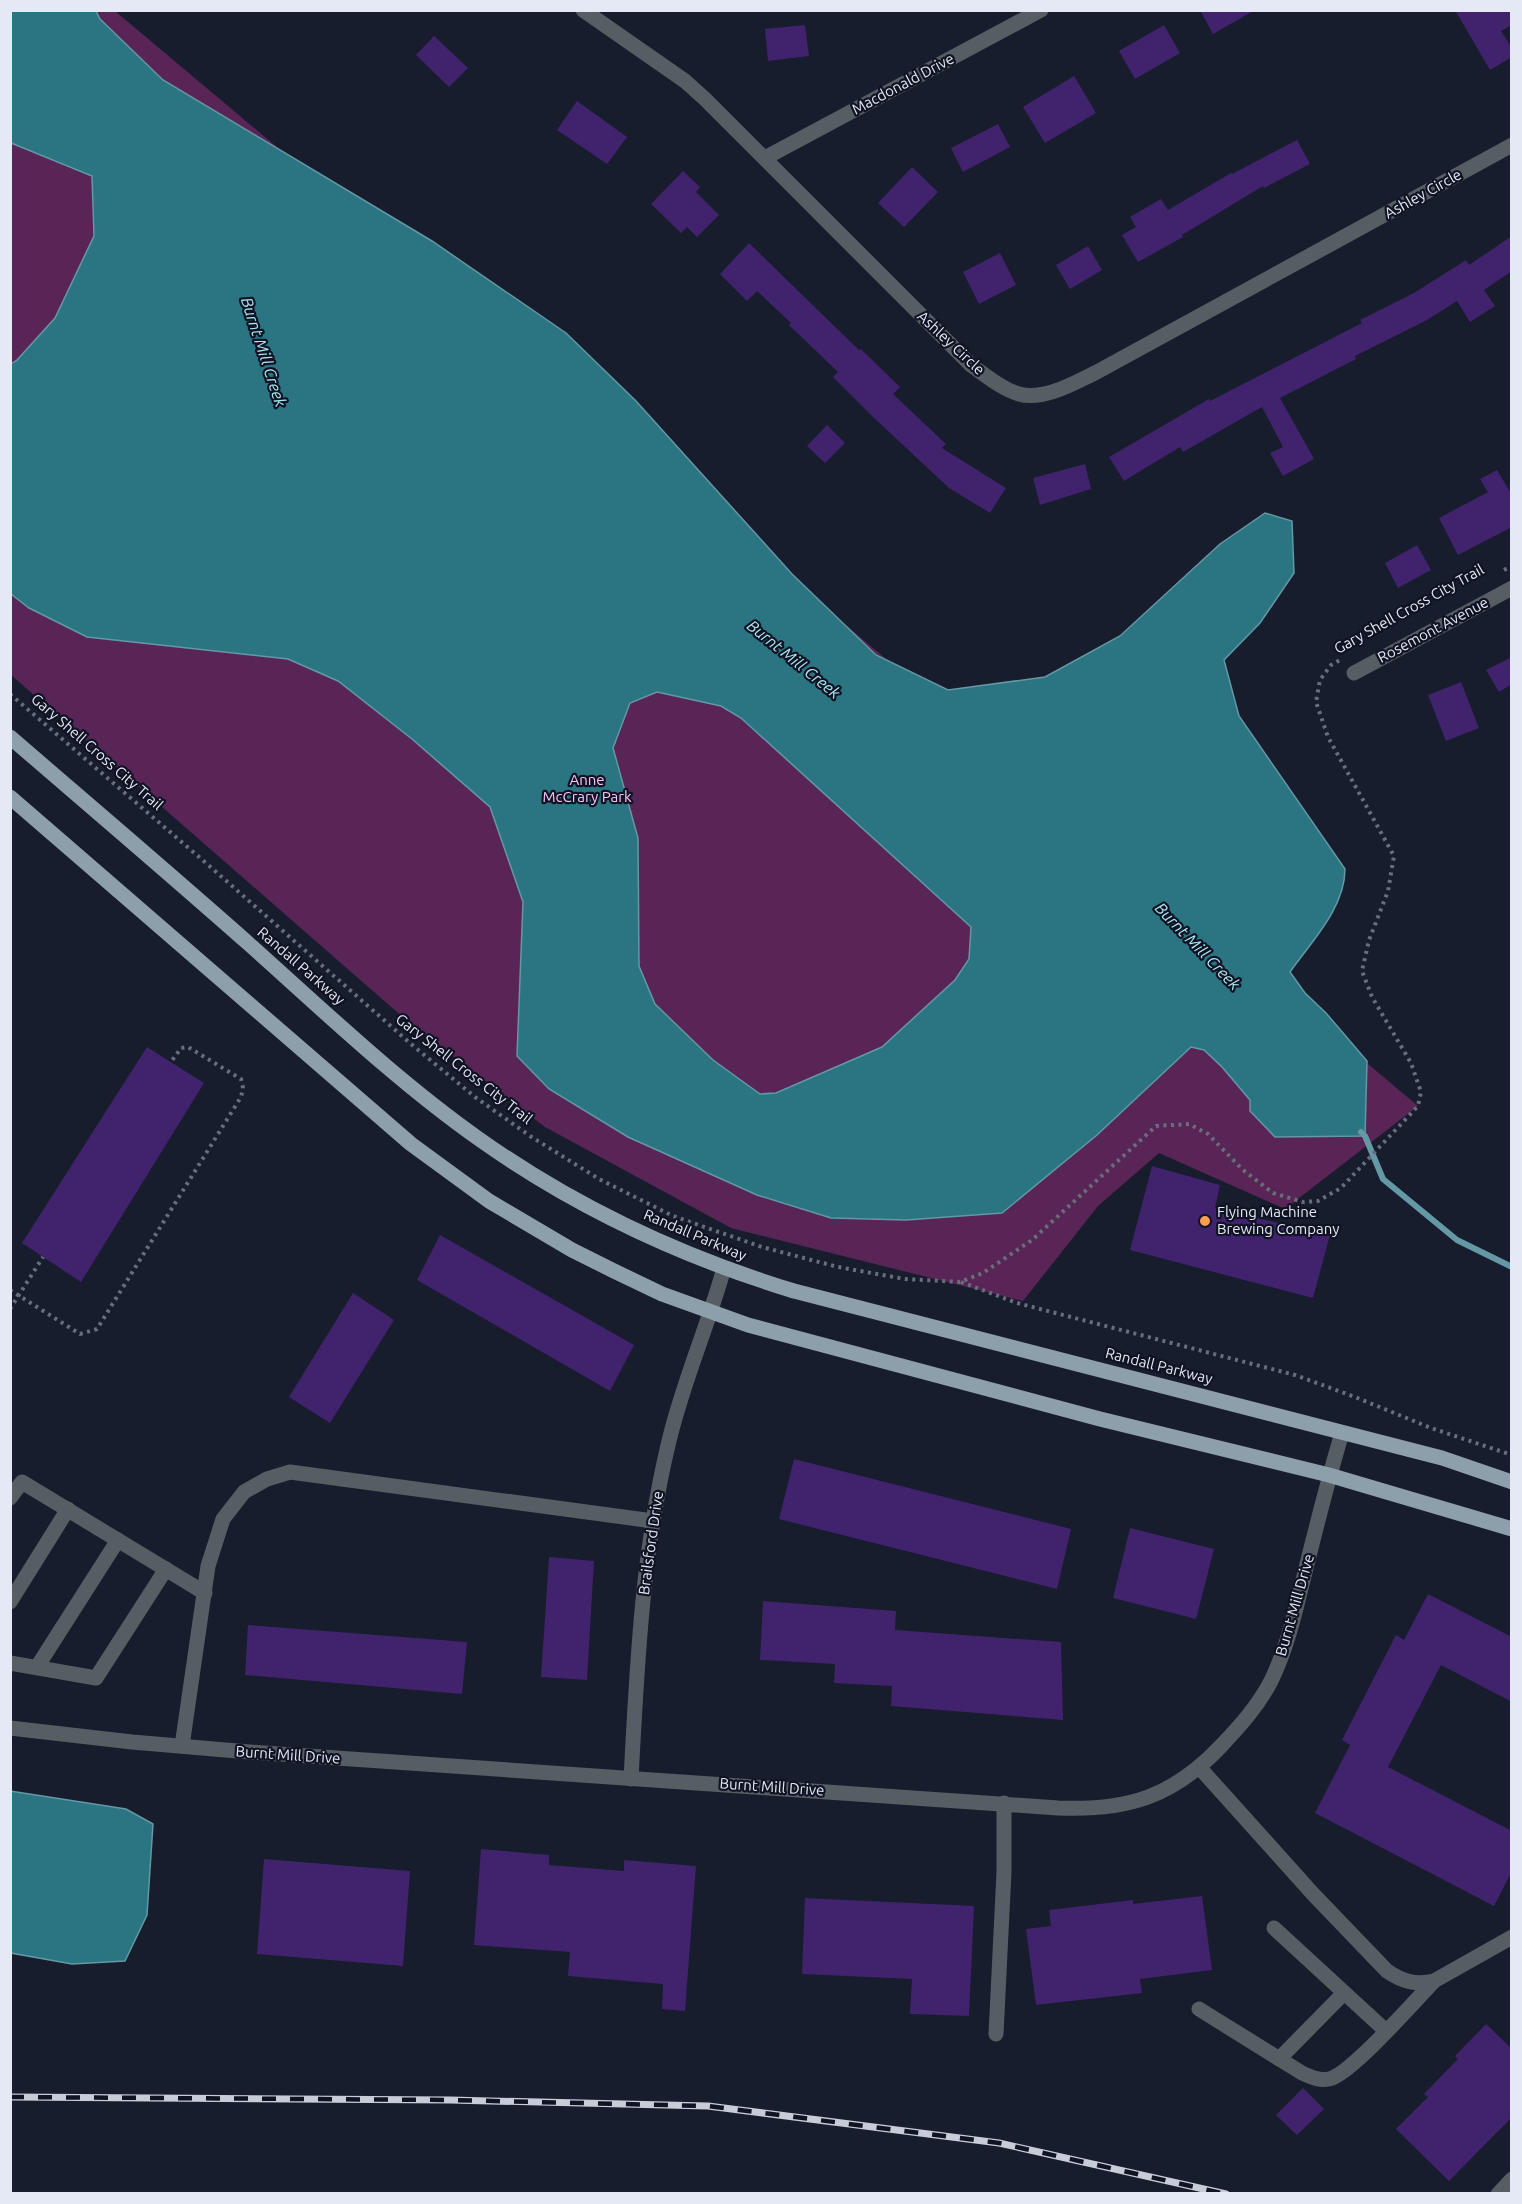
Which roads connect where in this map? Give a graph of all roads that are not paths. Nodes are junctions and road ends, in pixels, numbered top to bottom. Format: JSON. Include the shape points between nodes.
{"nodes":[{"id":1,"x":1041,"y":10,"type":"edge"},
{"id":2,"x":586,"y":11,"type":"edge"},
{"id":3,"x":1512,"y":145,"type":"edge"},
{"id":4,"x":765,"y":158,"type":"junction"},
{"id":5,"x":1512,"y":588,"type":"edge"},
{"id":6,"x":1354,"y":673,"type":"dead end"},
{"id":7,"x":10,"y":737,"type":"edge"},
{"id":8,"x":10,"y":796,"type":"edge"},
{"id":9,"x":724,"y":1268,"type":"junction"},
{"id":10,"x":712,"y":1314,"type":"junction"},
{"id":11,"x":1342,"y":1433,"type":"junction"},
{"id":12,"x":1329,"y":1475,"type":"junction"},
{"id":13,"x":1512,"y":1482,"type":"edge"},
{"id":14,"x":10,"y":1498,"type":"edge"},
{"id":15,"x":68,"y":1509,"type":"junction"},
{"id":16,"x":652,"y":1521,"type":"junction"},
{"id":17,"x":1512,"y":1529,"type":"edge"},
{"id":18,"x":118,"y":1540,"type":"junction"},
{"id":19,"x":166,"y":1569,"type":"junction"},
{"id":20,"x":205,"y":1593,"type":"junction"},
{"id":21,"x":10,"y":1602,"type":"edge"},
{"id":22,"x":10,"y":1663,"type":"edge"},
{"id":23,"x":37,"y":1667,"type":"junction"},
{"id":24,"x":10,"y":1728,"type":"edge"},
{"id":25,"x":182,"y":1746,"type":"junction"},
{"id":26,"x":1199,"y":1767,"type":"junction"},
{"id":27,"x":631,"y":1779,"type":"junction"},
{"id":28,"x":1004,"y":1803,"type":"junction"},
{"id":29,"x":1274,"y":1929,"type":"dead end"},
{"id":30,"x":1512,"y":1937,"type":"edge"},
{"id":31,"x":1434,"y":1981,"type":"junction"},
{"id":32,"x":1344,"y":1993,"type":"junction"},
{"id":33,"x":1199,"y":2009,"type":"dead end"},
{"id":34,"x":1386,"y":2031,"type":"junction"},
{"id":35,"x":996,"y":2034,"type":"dead end"},
{"id":36,"x":1279,"y":2059,"type":"junction"},
{"id":37,"x":1512,"y":2179,"type":"edge"},
{"id":38,"x":1498,"y":2193,"type":"edge"}],
"edges":[{"from":1,"to":4,"type":"street","name":"Macdonald Drive"},
{"from":2,"to":4,"type":"street","name":"Ashley Circle","via":[[685,81]]},
{"from":3,"to":4,"type":"street","name":"Ashley Circle","via":[[1095,373],[1039,395],[1020,394],[971,365]]},
{"from":5,"to":6,"type":"street","name":"Rosemont Avenue"},
{"from":7,"to":9,"type":"main road","name":"Randall Parkway","via":[[462,1127],[575,1200]]},
{"from":8,"to":10,"type":"main road","via":[[430,1158],[489,1201],[572,1250]]},
{"from":9,"to":10,"type":"street","name":"Brailsford Drive"},
{"from":9,"to":11,"type":"main road","name":"Randall Parkway","via":[[794,1291]]},
{"from":10,"to":12,"type":"main road","via":[[920,1372]]},
{"from":10,"to":16,"type":"street","name":"Brailsford Drive","via":[[670,1438]]},
{"from":11,"to":12,"type":"street","name":"Burnt Mill Drive"},
{"from":11,"to":13,"type":"main road","name":"Randall Parkway","via":[[1442,1458]]},
{"from":12,"to":17,"type":"main road"},
{"from":12,"to":26,"type":"street","name":"Burnt Mill Drive","via":[[1292,1627],[1270,1682],[1244,1722]]},
{"from":14,"to":15,"type":"street","via":[[22,1482]]},
{"from":15,"to":18,"type":"street"},
{"from":15,"to":21,"type":"street"},
{"from":16,"to":20,"type":"street","via":[[290,1472],[244,1492],[223,1520],[208,1566]]},
{"from":16,"to":27,"type":"street","name":"Brailsford Drive","via":[[635,1690]]},
{"from":18,"to":19,"type":"street"},
{"from":18,"to":23,"type":"street"},
{"from":19,"to":20,"type":"street"},
{"from":19,"to":23,"type":"street","via":[[96,1678]]},
{"from":20,"to":25,"type":"street"},
{"from":22,"to":23,"type":"street"},
{"from":24,"to":25,"type":"street","name":"Burnt Mill Drive"},
{"from":25,"to":27,"type":"street","name":"Burnt Mill Drive"},
{"from":26,"to":28,"type":"street","name":"Burnt Mill Drive","via":[[1159,1794],[1118,1805],[1077,1809]]},
{"from":26,"to":31,"type":"street","via":[[1387,1971],[1411,1983]]},
{"from":27,"to":28,"type":"street","name":"Burnt Mill Drive"},
{"from":28,"to":35,"type":"street"},
{"from":29,"to":32,"type":"street"},
{"from":30,"to":31,"type":"street"},
{"from":31,"to":34,"type":"street"},
{"from":32,"to":34,"type":"street"},
{"from":32,"to":36,"type":"street"},
{"from":33,"to":36,"type":"street"},
{"from":34,"to":36,"type":"street","via":[[1348,2069],[1329,2079],[1316,2079]]},
{"from":37,"to":38,"type":"street"}]}
